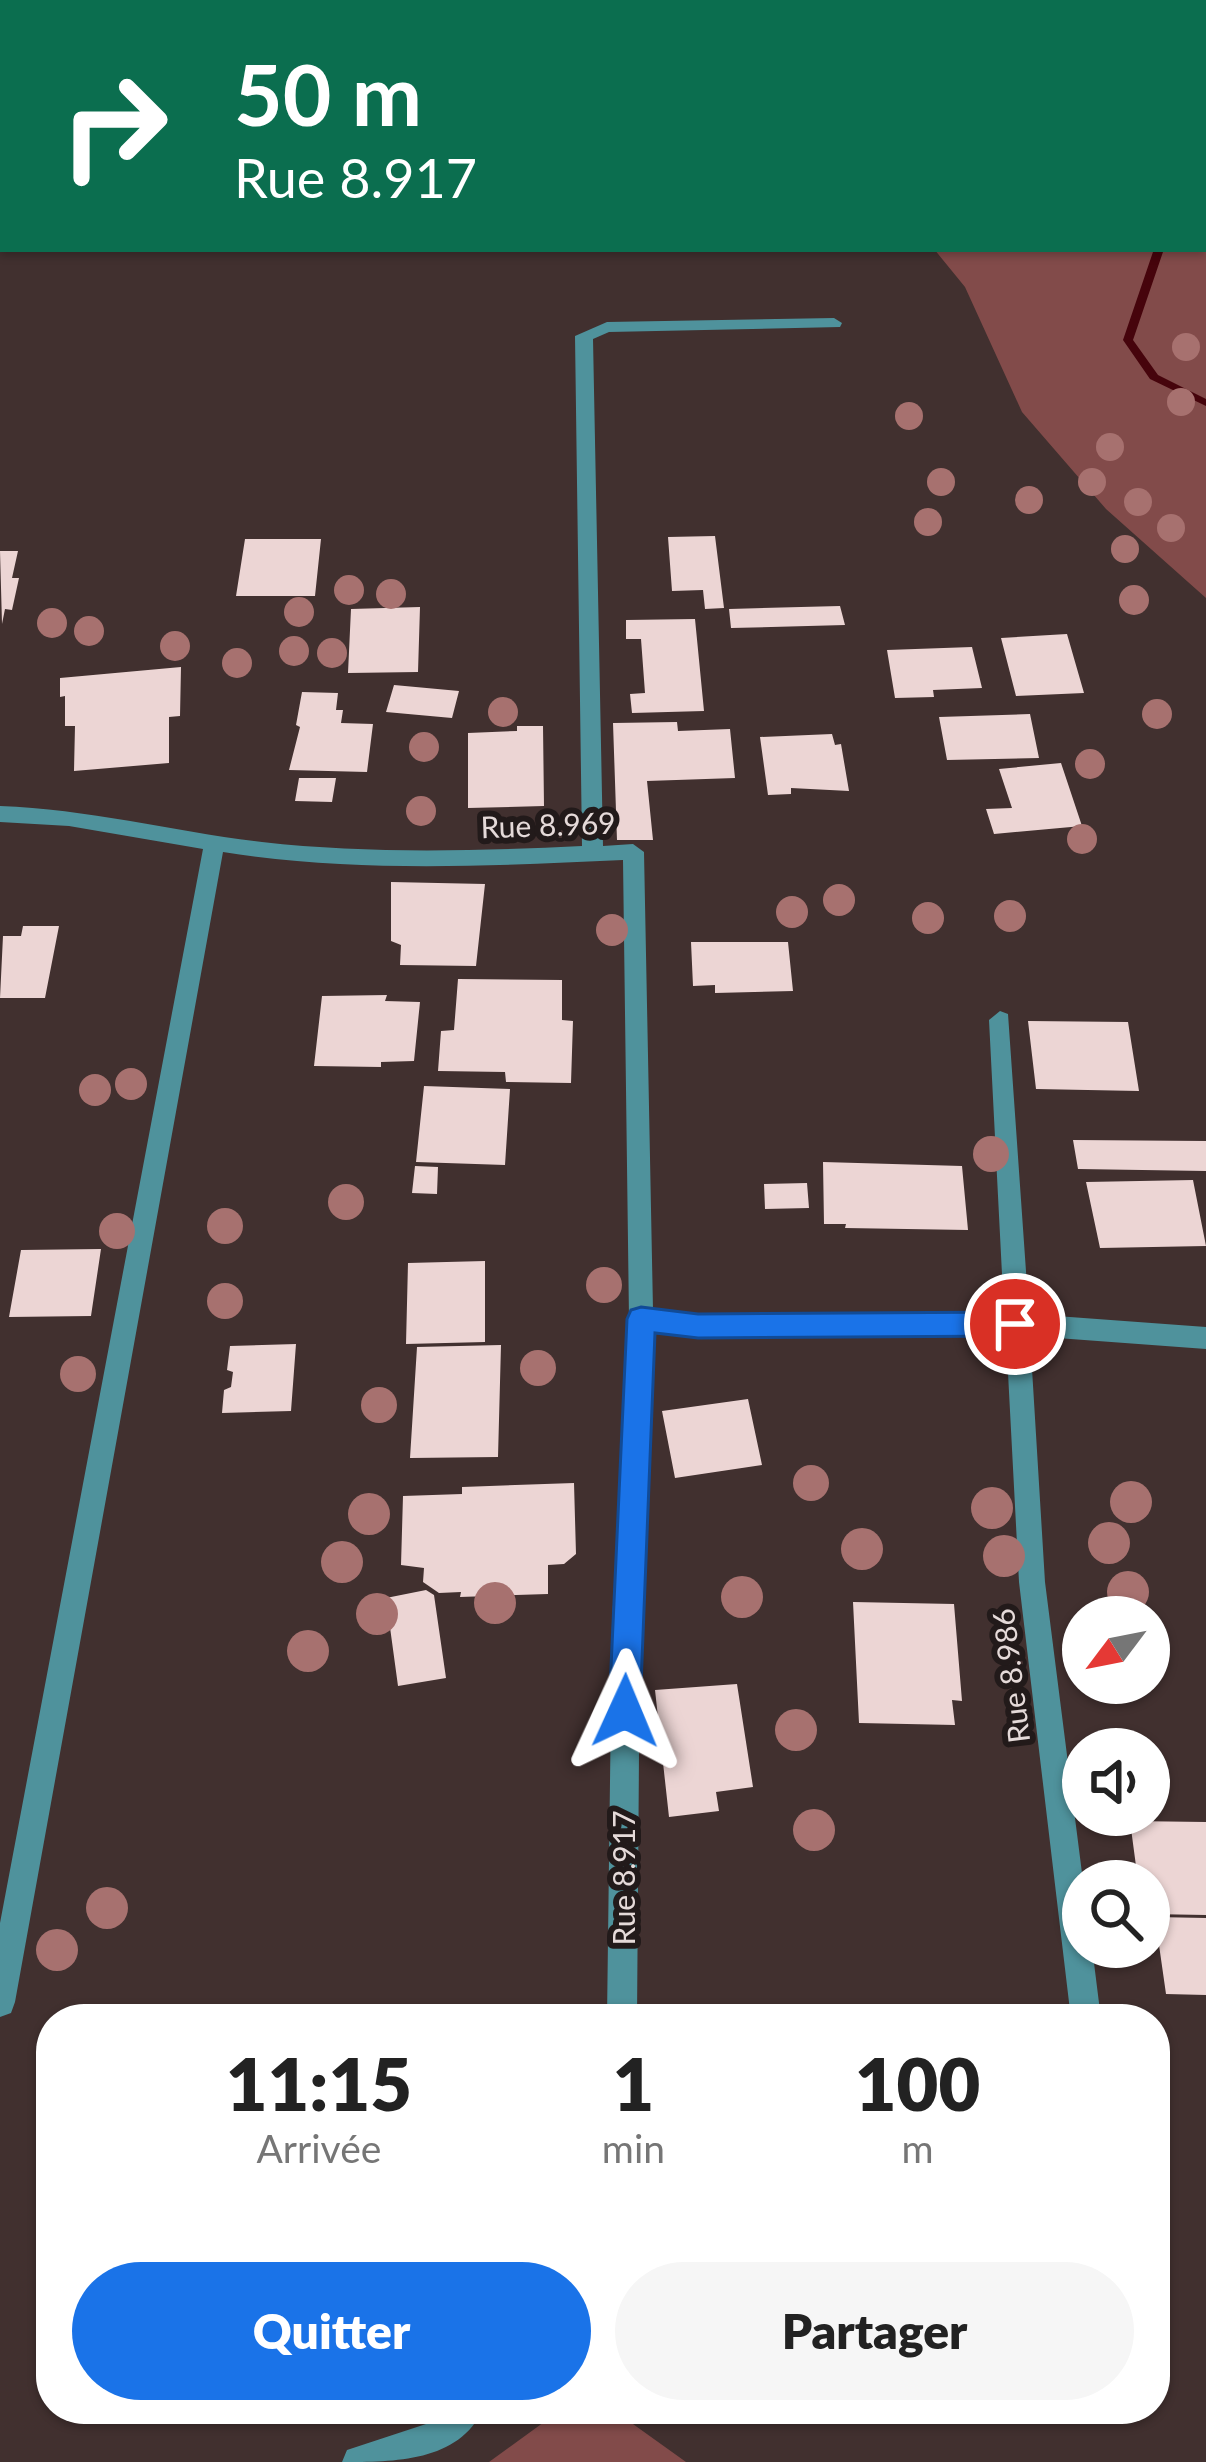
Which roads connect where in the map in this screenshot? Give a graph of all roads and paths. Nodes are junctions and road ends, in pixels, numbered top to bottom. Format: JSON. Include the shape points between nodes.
{"nodes":[{"id":1,"x":834,"y":323,"type":"dead end"},
{"id":2,"x":0,"y":814,"type":"edge"},
{"id":3,"x":215,"y":841,"type":"junction"},
{"id":4,"x":593,"y":854,"type":"junction"},
{"id":5,"x":1000,"y":1021,"type":"dead end"},
{"id":6,"x":641,"y":1319,"type":"junction"},
{"id":7,"x":1015,"y":1324,"type":"junction"},
{"id":8,"x":1206,"y":1338,"type":"edge"},
{"id":9,"x":0,"y":2002,"type":"edge"},
{"id":10,"x":622,"y":2004,"type":"edge"},
{"id":11,"x":1084,"y":2004,"type":"edge"},
{"id":12,"x":450,"y":2424,"type":"edge"},
{"id":13,"x":359,"y":2462,"type":"edge"}],
"edges":[{"from":1,"to":4,"type":"street","via":[[607,327],[584,336]]},
{"from":2,"to":3,"type":"street","name":"Rue 8.969","via":[[63,814]]},
{"from":3,"to":4,"type":"street","name":"Rue 8.969","via":[[368,856]]},
{"from":3,"to":9,"type":"street"},
{"from":4,"to":6,"type":"street","name":"Rue 8.969","via":[[633,851]]},
{"from":5,"to":7,"type":"street","name":"Rue 8.986"},
{"from":6,"to":7,"type":"street","via":[[698,1326]]},
{"from":6,"to":10,"type":"street","name":"Rue 8.917","via":[[626,1623]]},
{"from":7,"to":8,"type":"street"},
{"from":7,"to":11,"type":"street","name":"Rue 8.986","via":[[1032,1582]]},
{"from":12,"to":13,"type":"street","via":[[436,2437]]}]}
